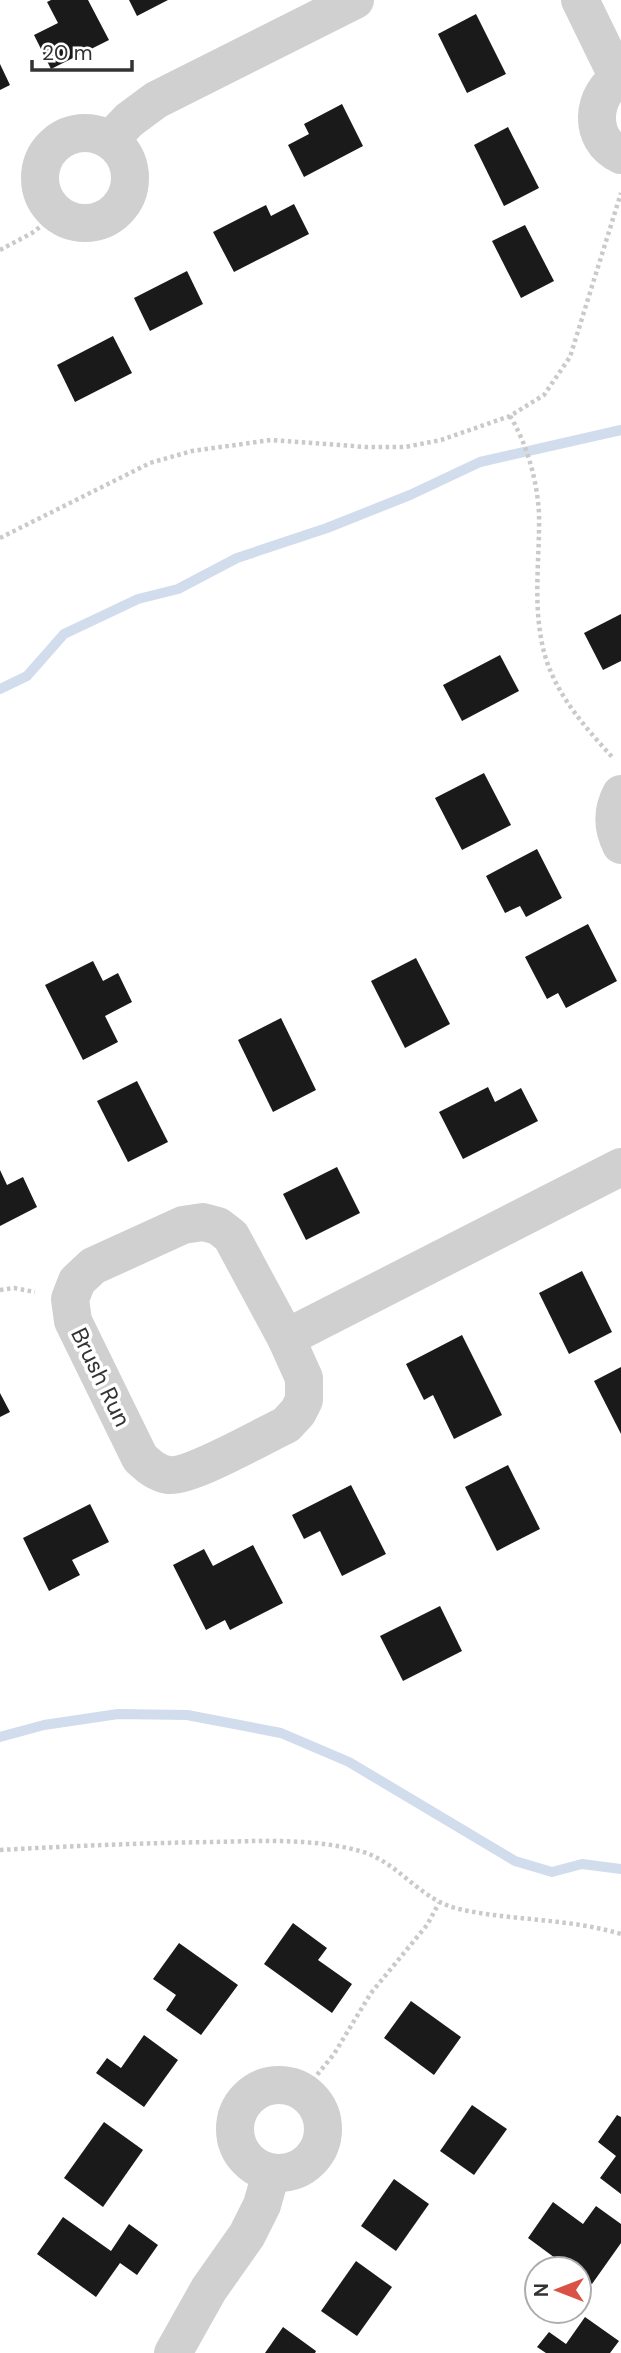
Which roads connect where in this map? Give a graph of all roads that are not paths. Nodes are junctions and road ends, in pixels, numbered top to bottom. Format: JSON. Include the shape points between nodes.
{"nodes":[{"id":1,"x":355,"y":0,"type":"edge"},
{"id":2,"x":580,"y":0,"type":"edge"},
{"id":3,"x":620,"y":77,"type":"edge"},
{"id":4,"x":110,"y":141,"type":"junction"},
{"id":5,"x":621,"y":155,"type":"edge"},
{"id":6,"x":618,"y":776,"type":"edge"},
{"id":7,"x":621,"y":845,"type":"edge"},
{"id":8,"x":621,"y":1167,"type":"edge"},
{"id":9,"x":286,"y":1338,"type":"junction"},
{"id":10,"x":271,"y":2173,"type":"junction"},
{"id":11,"x":173,"y":2353,"type":"edge"}],
"edges":[{"from":1,"to":4,"type":"street","via":[[156,100]]},
{"from":2,"to":3,"type":"street"},
{"from":3,"to":5,"type":"street","via":[[605,89],[596,111],[605,143]]},
{"from":4,"to":4,"type":"street","via":[[93,134],[75,134],[47,154],[40,186],[57,214],[73,222],[92,223],[121,206],[129,187],[129,169]]},
{"from":6,"to":7,"type":"street","via":[[614,830]]},
{"from":8,"to":9,"type":"street"},
{"from":9,"to":9,"type":"street","name":"Brush Run","via":[[304,1378],[304,1399],[298,1412],[285,1425],[189,1472],[171,1476],[156,1472],[141,1458],[73,1321],[71,1299],[77,1281],[93,1266],[183,1225],[203,1222],[232,1236]]},
{"from":10,"to":10,"type":"street","via":[[242,2154],[235,2136],[236,2118],[254,2092],[288,2085],[312,2098],[321,2112],[324,2130],[317,2154],[306,2165],[289,2173]]},
{"from":10,"to":11,"type":"street","via":[[247,2235],[209,2289]]}]}
